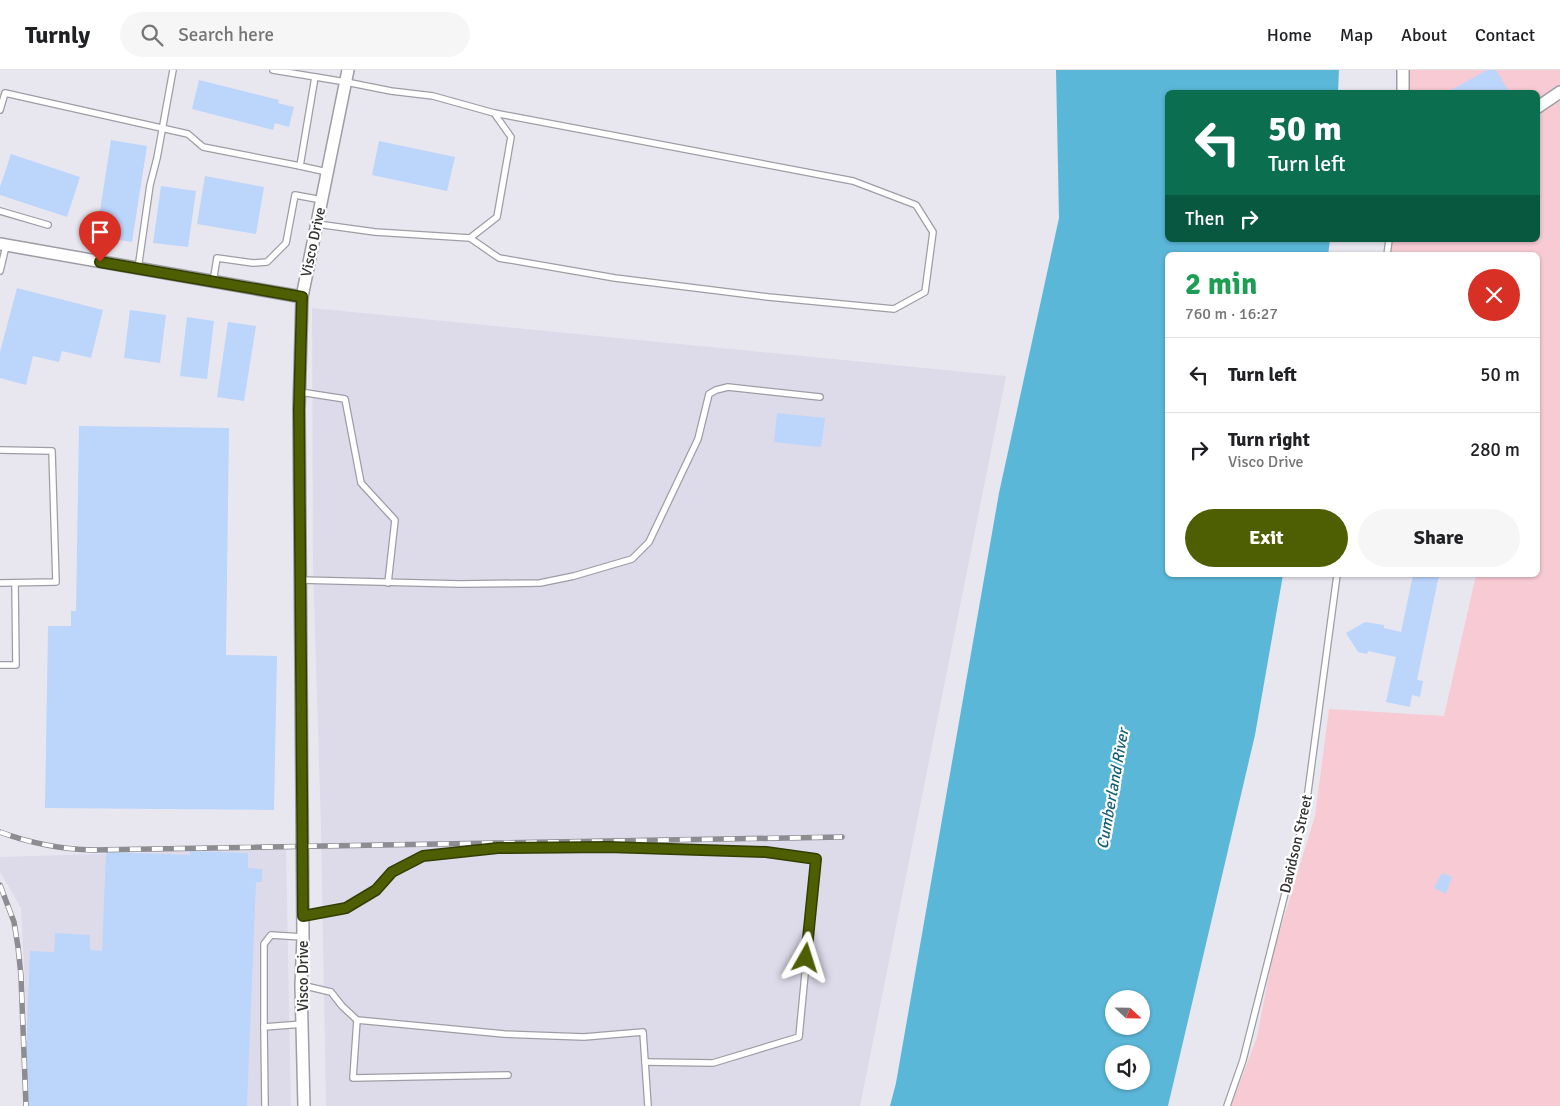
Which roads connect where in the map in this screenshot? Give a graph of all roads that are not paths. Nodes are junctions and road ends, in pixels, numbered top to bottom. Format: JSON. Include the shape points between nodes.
{"nodes":[{"id":1,"x":173,"y":70,"type":"edge"},
{"id":2,"x":273,"y":70,"type":"edge"},
{"id":3,"x":1403,"y":70,"type":"edge"},
{"id":4,"x":347,"y":76,"type":"edge"},
{"id":5,"x":315,"y":77,"type":"junction"},
{"id":6,"x":1403,"y":90,"type":"edge"},
{"id":7,"x":1560,"y":92,"type":"edge"},
{"id":8,"x":1540,"y":106,"type":"edge"},
{"id":9,"x":0,"y":110,"type":"edge"},
{"id":10,"x":494,"y":113,"type":"junction"},
{"id":11,"x":163,"y":130,"type":"junction"},
{"id":12,"x":300,"y":166,"type":"junction"},
{"id":13,"x":327,"y":172,"type":"junction"},
{"id":14,"x":322,"y":200,"type":"junction"},
{"id":15,"x":0,"y":211,"type":"edge"},
{"id":16,"x":317,"y":224,"type":"junction"},
{"id":17,"x":48,"y":225,"type":"dead end"},
{"id":18,"x":470,"y":238,"type":"junction"},
{"id":19,"x":3,"y":245,"type":"edge"},
{"id":20,"x":138,"y":269,"type":"junction"},
{"id":21,"x":0,"y":270,"type":"edge"},
{"id":22,"x":213,"y":282,"type":"junction"},
{"id":23,"x":302,"y":297,"type":"junction"},
{"id":24,"x":300,"y":392,"type":"junction"},
{"id":25,"x":820,"y":398,"type":"dead end"},
{"id":26,"x":0,"y":450,"type":"edge"},
{"id":27,"x":1336,"y":577,"type":"edge"},
{"id":28,"x":300,"y":580,"type":"junction"},
{"id":29,"x":15,"y":582,"type":"junction"},
{"id":30,"x":0,"y":583,"type":"edge"},
{"id":31,"x":388,"y":583,"type":"junction"},
{"id":32,"x":0,"y":666,"type":"edge"},
{"id":33,"x":303,"y":916,"type":"junction"},
{"id":34,"x":303,"y":937,"type":"junction"},
{"id":35,"x":301,"y":985,"type":"junction"},
{"id":36,"x":357,"y":1020,"type":"junction"},
{"id":37,"x":303,"y":1024,"type":"junction"},
{"id":38,"x":264,"y":1028,"type":"junction"},
{"id":39,"x":645,"y":1062,"type":"junction"},
{"id":40,"x":508,"y":1075,"type":"dead end"},
{"id":41,"x":265,"y":1106,"type":"edge"},
{"id":42,"x":304,"y":1106,"type":"edge"},
{"id":43,"x":648,"y":1106,"type":"edge"},
{"id":44,"x":1227,"y":1106,"type":"edge"}],
"edges":[{"from":1,"to":11,"type":"lane"},
{"from":2,"to":5,"type":"lane"},
{"from":3,"to":6,"type":"street"},
{"from":4,"to":5,"type":"lane"},
{"from":4,"to":10,"type":"lane","via":[[391,91],[432,96]]},
{"from":4,"to":13,"type":"street","name":"Visco Drive"},
{"from":5,"to":12,"type":"lane"},
{"from":7,"to":8,"type":"street"},
{"from":9,"to":11,"type":"lane","via":[[5,92]]},
{"from":10,"to":18,"type":"lane","via":[[511,137],[497,217]]},
{"from":10,"to":18,"type":"lane","via":[[853,181],[916,205],[933,232],[925,292],[894,309],[768,298],[615,278],[499,258]]},
{"from":11,"to":12,"type":"lane","via":[[188,134],[203,147]]},
{"from":11,"to":20,"type":"lane","via":[[150,185]]},
{"from":12,"to":13,"type":"lane"},
{"from":13,"to":14,"type":"street","name":"Visco Drive"},
{"from":14,"to":16,"type":"street","name":"Visco Drive"},
{"from":14,"to":22,"type":"lane","via":[[294,195],[286,243],[268,262],[217,258]]},
{"from":15,"to":17,"type":"lane"},
{"from":16,"to":18,"type":"lane","via":[[375,232]]},
{"from":16,"to":23,"type":"street","name":"Visco Drive"},
{"from":19,"to":20,"type":"street"},
{"from":19,"to":21,"type":"lane"},
{"from":20,"to":22,"type":"street"},
{"from":22,"to":23,"type":"street"},
{"from":23,"to":24,"type":"street","name":"Visco Drive"},
{"from":24,"to":28,"type":"street","name":"Visco Drive"},
{"from":24,"to":31,"type":"lane","via":[[345,399],[361,483],[395,520]]},
{"from":25,"to":31,"type":"lane","via":[[728,387],[709,394],[698,438],[649,542],[632,559],[540,583]]},
{"from":26,"to":29,"type":"lane","via":[[52,451],[56,582]]},
{"from":27,"to":44,"type":"lane","name":"Davidson Street","via":[[1306,814],[1243,1060]]},
{"from":28,"to":31,"type":"lane"},
{"from":28,"to":33,"type":"street","name":"Visco Drive"},
{"from":29,"to":30,"type":"lane"},
{"from":29,"to":32,"type":"lane","via":[[16,665]]},
{"from":33,"to":34,"type":"street","name":"Visco Drive"},
{"from":33,"to":39,"type":"lane","via":[[346,908],[376,890],[392,872],[423,856],[498,848],[608,847],[766,852],[816,859],[799,1037],[713,1064]]},
{"from":34,"to":35,"type":"street","name":"Visco Drive"},
{"from":34,"to":38,"type":"lane","via":[[271,935],[264,944]]},
{"from":35,"to":36,"type":"lane","via":[[331,992]]},
{"from":35,"to":37,"type":"street","name":"Visco Drive"},
{"from":36,"to":39,"type":"lane","via":[[504,1034],[584,1037],[643,1032]]},
{"from":36,"to":40,"type":"lane","via":[[354,1078]]},
{"from":37,"to":38,"type":"lane"},
{"from":37,"to":42,"type":"street","name":"Visco Drive"},
{"from":38,"to":41,"type":"lane"},
{"from":39,"to":43,"type":"lane"}]}
